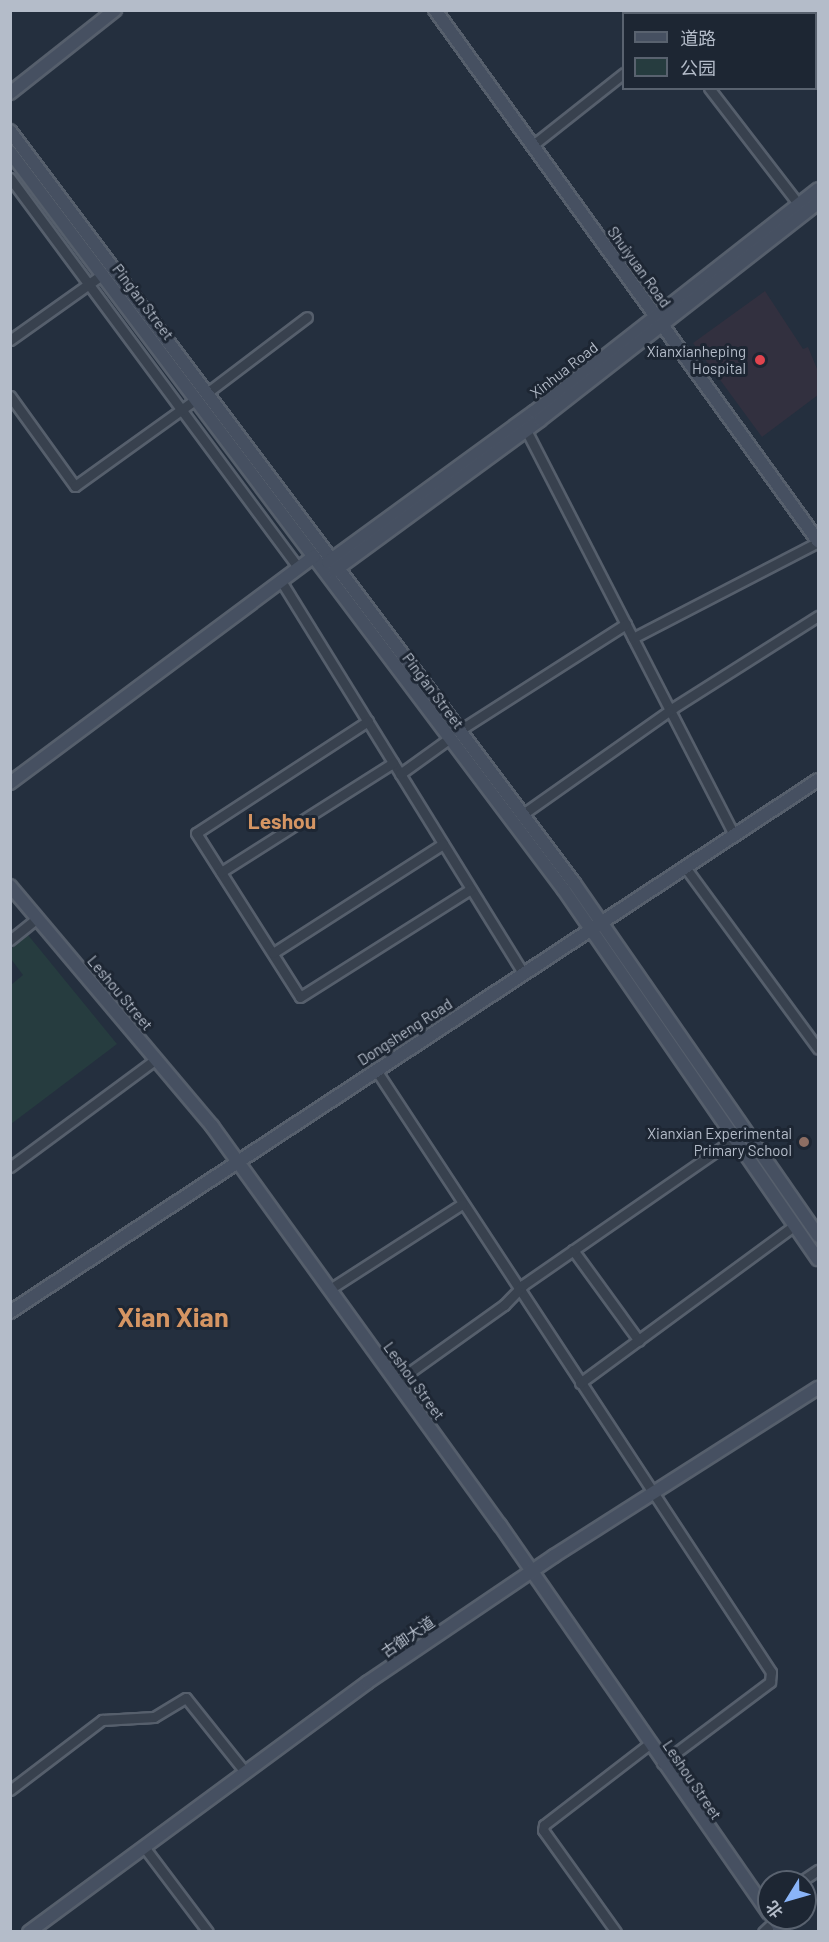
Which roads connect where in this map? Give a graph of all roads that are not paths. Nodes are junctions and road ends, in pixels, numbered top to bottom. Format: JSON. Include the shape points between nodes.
{"nodes":[{"id":1,"x":115,"y":10,"type":"edge"},
{"id":2,"x":435,"y":10,"type":"edge"},
{"id":3,"x":622,"y":75,"type":"edge"},
{"id":4,"x":711,"y":90,"type":"edge"},
{"id":5,"x":10,"y":93,"type":"edge"},
{"id":6,"x":10,"y":131,"type":"edge"},
{"id":7,"x":533,"y":145,"type":"junction"},
{"id":8,"x":10,"y":152,"type":"edge"},
{"id":9,"x":10,"y":178,"type":"edge"},
{"id":10,"x":819,"y":189,"type":"edge"},
{"id":11,"x":819,"y":203,"type":"edge"},
{"id":12,"x":799,"y":205,"type":"junction"},
{"id":13,"x":103,"y":274,"type":"junction"},
{"id":14,"x":89,"y":284,"type":"junction"},
{"id":15,"x":307,"y":317,"type":"dead end"},
{"id":16,"x":660,"y":322,"type":"junction"},
{"id":17,"x":10,"y":340,"type":"edge"},
{"id":18,"x":208,"y":392,"type":"junction"},
{"id":19,"x":10,"y":396,"type":"edge"},
{"id":20,"x":196,"y":399,"type":"junction"},
{"id":21,"x":182,"y":409,"type":"junction"},
{"id":22,"x":526,"y":430,"type":"junction"},
{"id":23,"x":819,"y":541,"type":"edge"},
{"id":24,"x":327,"y":565,"type":"junction"},
{"id":25,"x":299,"y":568,"type":"junction"},
{"id":26,"x":281,"y":580,"type":"junction"},
{"id":27,"x":819,"y":616,"type":"edge"},
{"id":28,"x":626,"y":624,"type":"junction"},
{"id":29,"x":633,"y":638,"type":"junction"},
{"id":30,"x":670,"y":711,"type":"junction"},
{"id":31,"x":368,"y":721,"type":"junction"},
{"id":32,"x":455,"y":734,"type":"junction"},
{"id":33,"x":393,"y":763,"type":"junction"},
{"id":34,"x":400,"y":774,"type":"junction"},
{"id":35,"x":819,"y":780,"type":"edge"},
{"id":36,"x":10,"y":783,"type":"edge"},
{"id":37,"x":523,"y":814,"type":"junction"},
{"id":38,"x":734,"y":835,"type":"junction"},
{"id":39,"x":443,"y":843,"type":"junction"},
{"id":40,"x":685,"y":867,"type":"junction"},
{"id":41,"x":221,"y":872,"type":"junction"},
{"id":42,"x":10,"y":886,"type":"edge"},
{"id":43,"x":471,"y":889,"type":"junction"},
{"id":44,"x":38,"y":918,"type":"junction"},
{"id":45,"x":596,"y":925,"type":"junction"},
{"id":46,"x":10,"y":940,"type":"edge"},
{"id":47,"x":273,"y":953,"type":"junction"},
{"id":48,"x":523,"y":973,"type":"junction"},
{"id":49,"x":819,"y":1049,"type":"edge"},
{"id":50,"x":156,"y":1059,"type":"junction"},
{"id":51,"x":376,"y":1070,"type":"junction"},
{"id":52,"x":735,"y":1138,"type":"junction"},
{"id":53,"x":237,"y":1161,"type":"junction"},
{"id":54,"x":10,"y":1167,"type":"edge"},
{"id":55,"x":462,"y":1204,"type":"junction"},
{"id":56,"x":795,"y":1225,"type":"junction"},
{"id":57,"x":819,"y":1236,"type":"edge"},
{"id":58,"x":573,"y":1250,"type":"junction"},
{"id":59,"x":819,"y":1258,"type":"edge"},
{"id":60,"x":330,"y":1289,"type":"junction"},
{"id":61,"x":518,"y":1290,"type":"junction"},
{"id":62,"x":10,"y":1312,"type":"edge"},
{"id":63,"x":639,"y":1341,"type":"junction"},
{"id":64,"x":396,"y":1382,"type":"junction"},
{"id":65,"x":580,"y":1383,"type":"junction"},
{"id":66,"x":819,"y":1388,"type":"edge"},
{"id":67,"x":654,"y":1493,"type":"junction"},
{"id":68,"x":531,"y":1572,"type":"junction"},
{"id":69,"x":649,"y":1744,"type":"junction"},
{"id":70,"x":662,"y":1763,"type":"junction"},
{"id":71,"x":245,"y":1772,"type":"junction"},
{"id":72,"x":10,"y":1790,"type":"edge"},
{"id":73,"x":144,"y":1847,"type":"junction"},
{"id":74,"x":757,"y":1894,"type":"edge"},
{"id":75,"x":29,"y":1932,"type":"edge"},
{"id":76,"x":208,"y":1932,"type":"edge"},
{"id":77,"x":616,"y":1932,"type":"edge"}],
"edges":[{"from":1,"to":5,"type":"main road"},
{"from":2,"to":7,"type":"main road","name":"Shuiyuan Road"},
{"from":3,"to":7,"type":"street"},
{"from":4,"to":12,"type":"street"},
{"from":6,"to":18,"type":"main road","name":"Ping'an Street"},
{"from":7,"to":16,"type":"main road","name":"Shuiyuan Road"},
{"from":8,"to":13,"type":"main road","name":"Ping'an Street"},
{"from":9,"to":14,"type":"street"},
{"from":10,"to":12,"type":"main road","name":"Xinhua Road"},
{"from":11,"to":16,"type":"main road","name":"Xinhua Road"},
{"from":12,"to":16,"type":"main road","name":"Xinhua Road"},
{"from":13,"to":14,"type":"street"},
{"from":13,"to":20,"type":"main road","name":"Ping'an Street"},
{"from":14,"to":17,"type":"street"},
{"from":14,"to":21,"type":"street"},
{"from":15,"to":18,"type":"street"},
{"from":16,"to":22,"type":"main road","name":"Xinhua Road"},
{"from":16,"to":23,"type":"main road","name":"Shuiyuan Road"},
{"from":16,"to":24,"type":"main road","name":"Xinhua Road"},
{"from":18,"to":24,"type":"main road","name":"Ping'an Street"},
{"from":19,"to":21,"type":"street","via":[[75,486]]},
{"from":20,"to":21,"type":"street"},
{"from":20,"to":24,"type":"main road","name":"Ping'an Street"},
{"from":21,"to":25,"type":"street"},
{"from":22,"to":24,"type":"main road","name":"Xinhua Road"},
{"from":22,"to":28,"type":"street"},
{"from":23,"to":29,"type":"street"},
{"from":24,"to":25,"type":"main road"},
{"from":24,"to":32,"type":"main road","name":"Ping'an Street"},
{"from":25,"to":26,"type":"main road"},
{"from":26,"to":31,"type":"street"},
{"from":26,"to":36,"type":"main road"},
{"from":27,"to":30,"type":"street"},
{"from":28,"to":29,"type":"street"},
{"from":28,"to":32,"type":"street"},
{"from":29,"to":30,"type":"street"},
{"from":30,"to":37,"type":"street"},
{"from":30,"to":38,"type":"street"},
{"from":31,"to":33,"type":"street"},
{"from":31,"to":41,"type":"street","via":[[196,833]]},
{"from":32,"to":34,"type":"street"},
{"from":32,"to":37,"type":"main road","name":"Ping'an Street"},
{"from":32,"to":45,"type":"main road","name":"Ping'an Street"},
{"from":33,"to":34,"type":"street"},
{"from":33,"to":41,"type":"street"},
{"from":34,"to":39,"type":"street"},
{"from":35,"to":38,"type":"main road","name":"Dongsheng Road"},
{"from":37,"to":45,"type":"main road","name":"Ping'an Street"},
{"from":38,"to":40,"type":"main road","name":"Dongsheng Road"},
{"from":39,"to":43,"type":"street"},
{"from":39,"to":47,"type":"street"},
{"from":40,"to":45,"type":"main road","name":"Dongsheng Road"},
{"from":40,"to":49,"type":"street"},
{"from":41,"to":47,"type":"street"},
{"from":42,"to":44,"type":"main road","name":"Leshou Street"},
{"from":43,"to":47,"type":"street","via":[[300,997]]},
{"from":43,"to":48,"type":"street"},
{"from":44,"to":46,"type":"street"},
{"from":44,"to":50,"type":"main road","name":"Leshou Street"},
{"from":45,"to":48,"type":"main road","name":"Dongsheng Road"},
{"from":45,"to":52,"type":"main road","name":"Ping'an Street"},
{"from":45,"to":57,"type":"main road","name":"Ping'an Street"},
{"from":48,"to":51,"type":"main road","name":"Dongsheng Road"},
{"from":50,"to":53,"type":"main road","name":"Leshou Street"},
{"from":50,"to":54,"type":"street"},
{"from":51,"to":53,"type":"main road","name":"Dongsheng Road"},
{"from":51,"to":55,"type":"street"},
{"from":52,"to":56,"type":"main road","name":"Ping'an Street"},
{"from":52,"to":58,"type":"street"},
{"from":53,"to":60,"type":"main road","name":"Leshou Street"},
{"from":53,"to":62,"type":"main road","name":"Dongsheng Road"},
{"from":55,"to":60,"type":"street"},
{"from":55,"to":61,"type":"street"},
{"from":56,"to":59,"type":"main road","name":"Ping'an Street"},
{"from":56,"to":63,"type":"street"},
{"from":58,"to":61,"type":"street"},
{"from":58,"to":63,"type":"street"},
{"from":60,"to":64,"type":"main road","name":"Leshou Street"},
{"from":61,"to":64,"type":"street","via":[[504,1305]]},
{"from":61,"to":65,"type":"street"},
{"from":63,"to":65,"type":"street"},
{"from":64,"to":68,"type":"main road","name":"Leshou Street"},
{"from":65,"to":67,"type":"street"},
{"from":66,"to":67,"type":"main road","name":"古御大道"},
{"from":67,"to":68,"type":"main road","name":"古御大道"},
{"from":67,"to":70,"type":"street","via":[[772,1678]]},
{"from":68,"to":69,"type":"main road","name":"Leshou Street"},
{"from":68,"to":71,"type":"main road","name":"古御大道","via":[[368,1682]]},
{"from":69,"to":70,"type":"main road","name":"Leshou Street"},
{"from":69,"to":77,"type":"street","via":[[544,1825],[543,1830]]},
{"from":70,"to":74,"type":"main road","name":"Leshou Street"},
{"from":71,"to":72,"type":"street","via":[[186,1698],[142,1720],[102,1720]]},
{"from":71,"to":73,"type":"main road","name":"古御大道"},
{"from":73,"to":75,"type":"main road","name":"古御大道"},
{"from":73,"to":76,"type":"street"}]}
